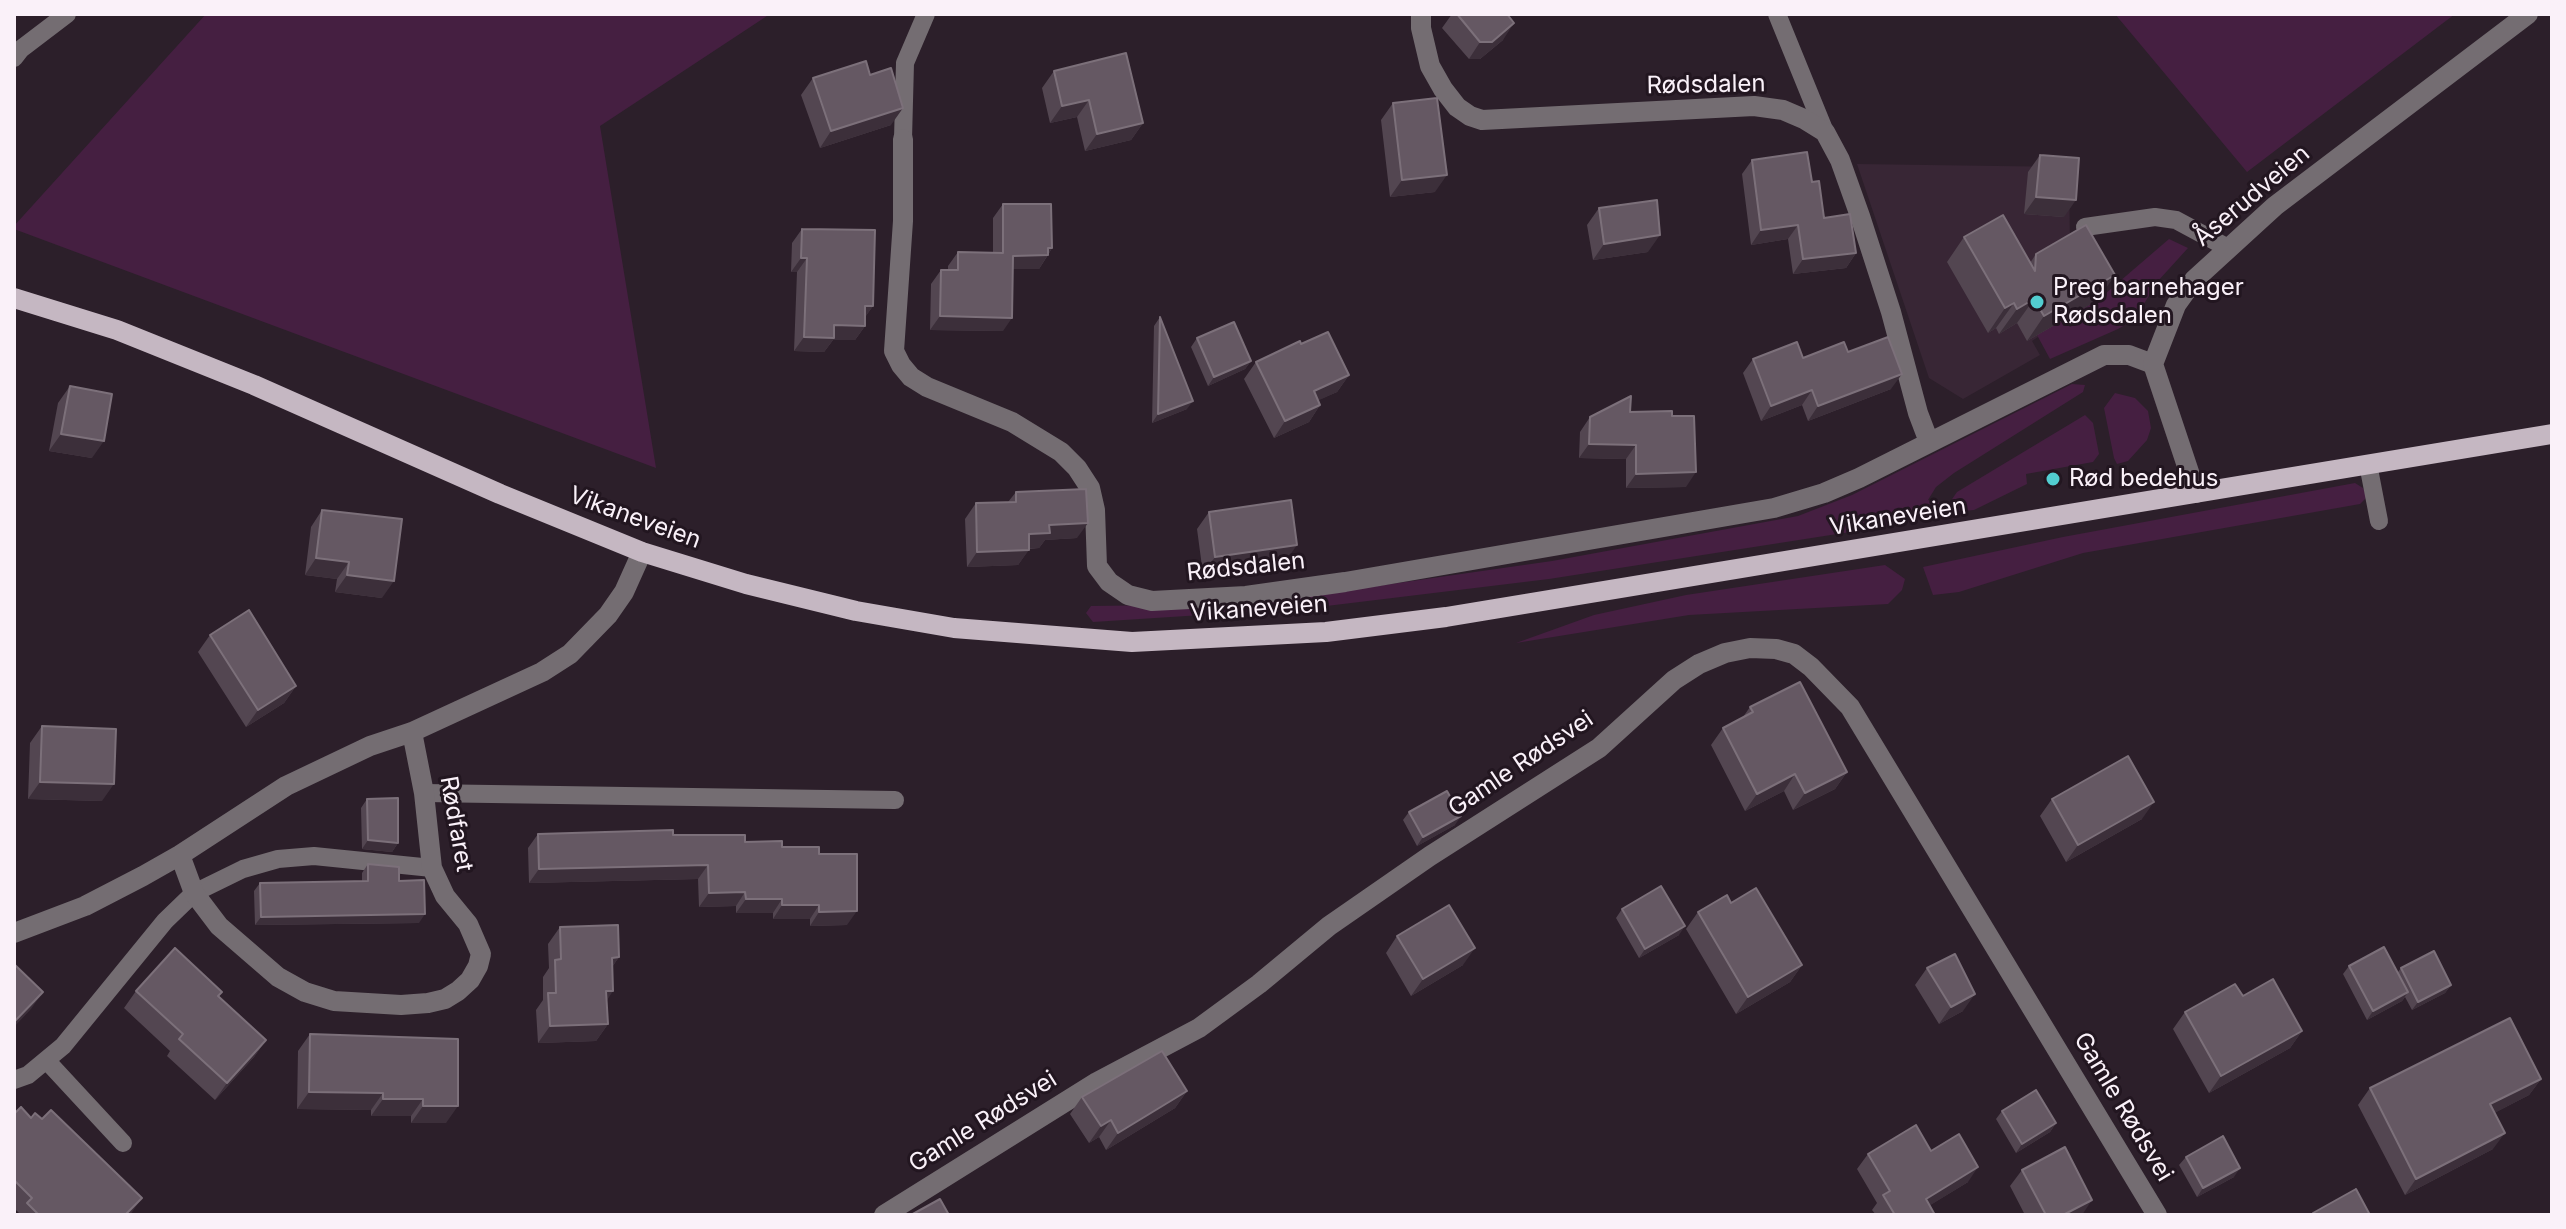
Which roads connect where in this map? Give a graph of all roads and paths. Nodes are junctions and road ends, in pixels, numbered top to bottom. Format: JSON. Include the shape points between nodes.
{"nodes":[{"id":1,"x":67,"y":14,"type":"edge"},
{"id":2,"x":926,"y":14,"type":"edge"},
{"id":3,"x":1421,"y":14,"type":"edge"},
{"id":4,"x":1777,"y":14,"type":"edge"},
{"id":5,"x":2528,"y":14,"type":"edge"},
{"id":6,"x":14,"y":58,"type":"edge"},
{"id":7,"x":1825,"y":132,"type":"junction"},
{"id":8,"x":903,"y":139,"type":"joint"},
{"id":9,"x":2085,"y":227,"type":"edge"},
{"id":10,"x":2228,"y":248,"type":"junction"},
{"id":11,"x":14,"y":298,"type":"edge"},
{"id":12,"x":2153,"y":364,"type":"junction"},
{"id":13,"x":2552,"y":434,"type":"edge"},
{"id":14,"x":1929,"y":442,"type":"junction"},
{"id":15,"x":2368,"y":464,"type":"junction"},
{"id":16,"x":2196,"y":493,"type":"junction"},
{"id":17,"x":2379,"y":521,"type":"dead end"},
{"id":18,"x":642,"y":552,"type":"junction"},
{"id":19,"x":412,"y":732,"type":"junction"},
{"id":20,"x":424,"y":793,"type":"junction"},
{"id":21,"x":895,"y":800,"type":"dead end"},
{"id":22,"x":180,"y":855,"type":"junction"},
{"id":23,"x":432,"y":868,"type":"junction"},
{"id":24,"x":194,"y":893,"type":"junction"},
{"id":25,"x":14,"y":933,"type":"edge"},
{"id":26,"x":47,"y":1061,"type":"junction"},
{"id":27,"x":14,"y":1080,"type":"edge"},
{"id":28,"x":123,"y":1143,"type":"dead end"},
{"id":29,"x":884,"y":1215,"type":"edge"},
{"id":30,"x":2157,"y":1215,"type":"edge"}],
"edges":[{"from":1,"to":6,"type":"lane"},
{"from":2,"to":8,"type":"lane","via":[[905,63]]},
{"from":3,"to":7,"type":"street","name":"Rødsdalen","via":[[1430,66],[1443,89],[1457,107],[1482,120],[1754,106],[1783,110]]},
{"from":4,"to":7,"type":"lane"},
{"from":5,"to":10,"type":"street","name":"Åserudveien","via":[[2298,188]]},
{"from":7,"to":14,"type":"street","via":[[1860,216]]},
{"from":8,"to":14,"type":"street","name":"Rødsdalen","via":[[894,351],[911,377],[1012,422],[1077,468],[1092,497],[1097,566],[1128,595],[1152,601],[1275,592],[1774,508],[1824,493]]},
{"from":9,"to":10,"type":"lane","via":[[2155,217],[2176,220]]},
{"from":10,"to":12,"type":"street","name":"Åserudveien","via":[[2176,305]]},
{"from":11,"to":18,"type":"main road","name":"Vikaneveien","via":[[131,336],[254,385]]},
{"from":12,"to":14,"type":"street","name":"Rødsdalen","via":[[2129,355],[2104,355]]},
{"from":12,"to":16,"type":"street"},
{"from":13,"to":15,"type":"main road","name":"Vikaneveien"},
{"from":15,"to":16,"type":"main road","name":"Vikaneveien"},
{"from":15,"to":17,"type":"lane"},
{"from":16,"to":18,"type":"main road","name":"Vikaneveien","via":[[1446,617],[1219,639],[1132,642],[954,628],[842,608]]},
{"from":18,"to":19,"type":"street","via":[[608,615],[570,654]]},
{"from":19,"to":20,"type":"street","name":"Rødfaret"},
{"from":19,"to":22,"type":"street","via":[[286,786]]},
{"from":20,"to":21,"type":"lane"},
{"from":20,"to":23,"type":"street","name":"Rødfaret"},
{"from":22,"to":24,"type":"street","name":"Rødfaret"},
{"from":22,"to":25,"type":"street","via":[[85,906]]},
{"from":23,"to":24,"type":"lane","via":[[314,856],[278,859]]},
{"from":23,"to":24,"type":"street","name":"Rødfaret","via":[[481,954],[474,973],[458,991],[428,1003],[334,1001],[305,992],[252,957]]},
{"from":24,"to":26,"type":"lane"},
{"from":26,"to":27,"type":"lane"},
{"from":26,"to":28,"type":"lane"},
{"from":29,"to":30,"type":"street","name":"Gamle Rødsvei","via":[[1097,1082],[1199,1028],[1329,926],[1599,748],[1674,680],[1725,653],[1750,648],[1794,654],[1850,707]]}]}
